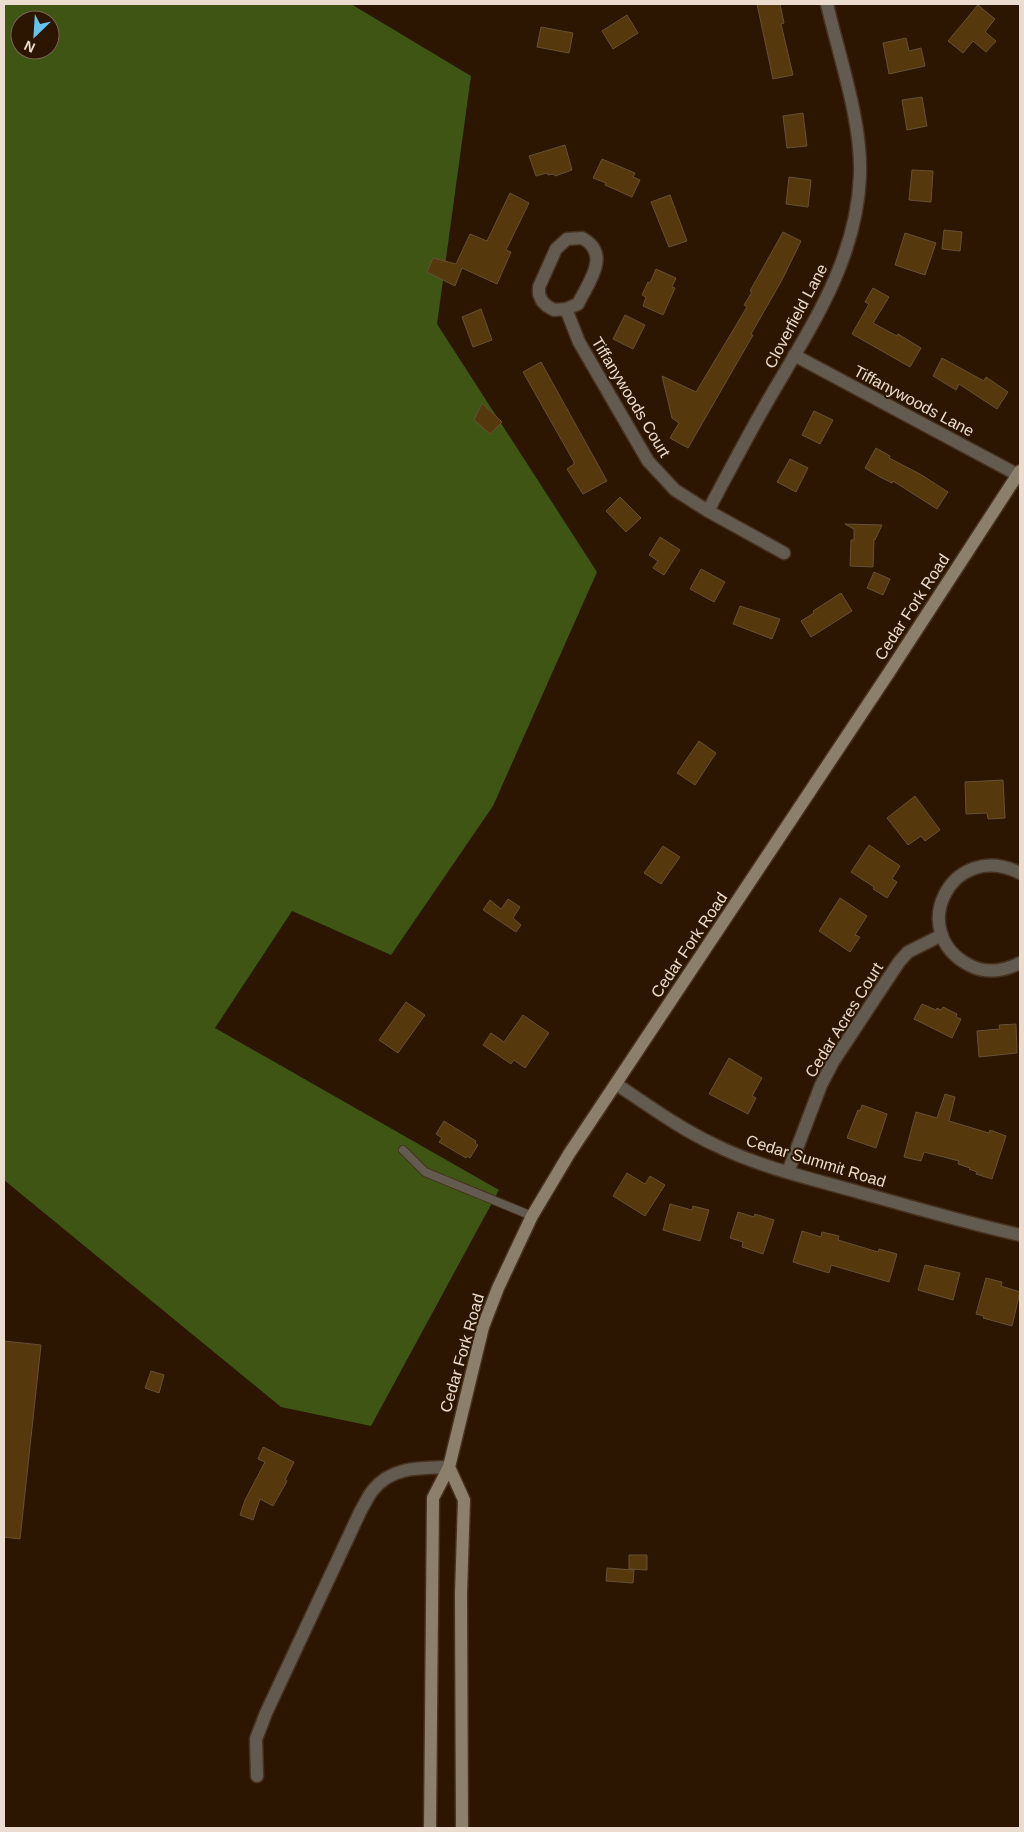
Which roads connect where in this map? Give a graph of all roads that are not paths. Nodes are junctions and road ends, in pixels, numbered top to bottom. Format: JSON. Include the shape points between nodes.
{"nodes":[{"id":1,"x":827,"y":4,"type":"edge"},
{"id":2,"x":566,"y":310,"type":"junction"},
{"id":3,"x":794,"y":355,"type":"junction"},
{"id":4,"x":1019,"y":474,"type":"edge"},
{"id":5,"x":708,"y":511,"type":"junction"},
{"id":6,"x":784,"y":553,"type":"dead end"},
{"id":7,"x":1020,"y":873,"type":"edge"},
{"id":8,"x":942,"y":934,"type":"junction"},
{"id":9,"x":1020,"y":963,"type":"edge"},
{"id":10,"x":616,"y":1084,"type":"junction"},
{"id":11,"x":403,"y":1150,"type":"dead end"},
{"id":12,"x":788,"y":1172,"type":"junction"},
{"id":13,"x":532,"y":1216,"type":"junction"},
{"id":14,"x":1020,"y":1235,"type":"edge"},
{"id":15,"x":449,"y":1467,"type":"junction"},
{"id":16,"x":258,"y":1776,"type":"dead end"},
{"id":17,"x":430,"y":1828,"type":"edge"},
{"id":18,"x":462,"y":1828,"type":"edge"}],
"edges":[{"from":1,"to":3,"type":"street","name":"Cloverfield Lane","via":[[854,113],[859,148],[858,202],[843,262],[830,293]]},
{"from":2,"to":2,"type":"street","via":[[578,304],[597,262],[594,247],[582,238],[567,239],[561,244],[539,286],[539,294],[547,306]]},
{"from":2,"to":5,"type":"street","name":"Tiffanywoods Court","via":[[579,342],[648,461],[675,490]]},
{"from":3,"to":4,"type":"street","name":"Tiffanywoods Lane"},
{"from":3,"to":5,"type":"street","name":"Cloverfield Lane"},
{"from":4,"to":10,"type":"street","name":"Cedar Fork Road"},
{"from":5,"to":6,"type":"street","name":"Tiffanywoods Court"},
{"from":7,"to":8,"type":"street","via":[[987,865],[965,873],[948,889],[942,900],[939,923]]},
{"from":8,"to":9,"type":"street","via":[[954,955],[974,968],[997,971]]},
{"from":8,"to":12,"type":"street","name":"Cedar Acres Court","via":[[908,952],[899,962],[845,1042],[821,1086]]},
{"from":10,"to":12,"type":"street","name":"Cedar Summit Road","via":[[714,1145]]},
{"from":10,"to":13,"type":"street","name":"Cedar Fork Road"},
{"from":11,"to":13,"type":"lane","via":[[425,1172]]},
{"from":12,"to":14,"type":"street","name":"Cedar Summit Road"},
{"from":13,"to":15,"type":"street","name":"Cedar Fork Road","via":[[483,1327]]},
{"from":15,"to":16,"type":"street","via":[[404,1470],[390,1475],[373,1489],[266,1713],[256,1739]]},
{"from":15,"to":17,"type":"street","name":"Cedar Fork Road","via":[[433,1498]]},
{"from":15,"to":18,"type":"street","via":[[464,1500]]}]}
